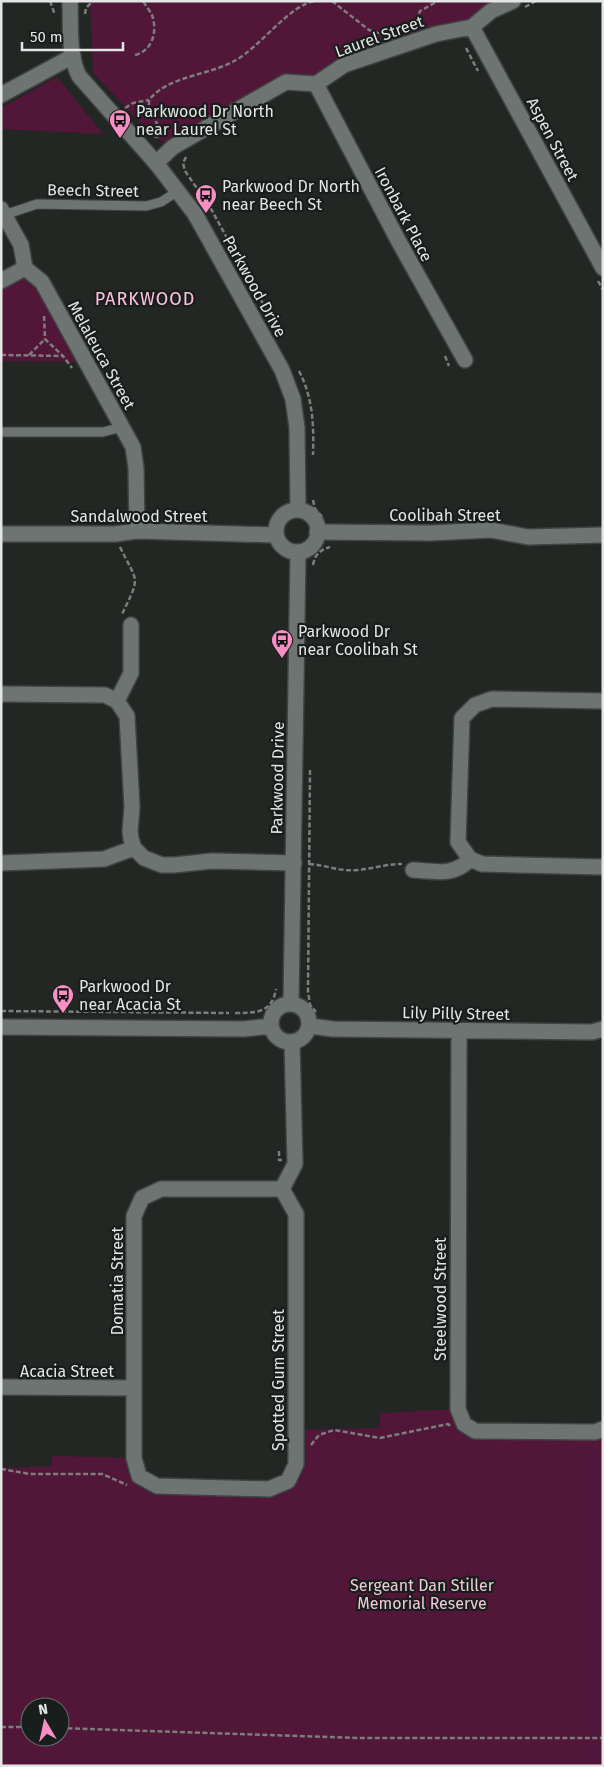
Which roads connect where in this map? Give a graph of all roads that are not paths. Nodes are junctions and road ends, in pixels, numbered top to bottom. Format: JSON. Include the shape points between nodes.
{"nodes":[{"id":1,"x":70,"y":1,"type":"edge"},
{"id":2,"x":513,"y":1,"type":"edge"},
{"id":3,"x":472,"y":27,"type":"junction"},
{"id":4,"x":73,"y":56,"type":"junction"},
{"id":5,"x":316,"y":84,"type":"junction"},
{"id":6,"x":1,"y":95,"type":"edge"},
{"id":7,"x":156,"y":163,"type":"junction"},
{"id":8,"x":178,"y":191,"type":"junction"},
{"id":9,"x":3,"y":212,"type":"edge"},
{"id":10,"x":25,"y":268,"type":"junction"},
{"id":11,"x":603,"y":268,"type":"edge"},
{"id":12,"x":1,"y":281,"type":"edge"},
{"id":13,"x":465,"y":360,"type":"dead end"},
{"id":14,"x":122,"y":427,"type":"junction"},
{"id":15,"x":1,"y":432,"type":"edge"},
{"id":16,"x":298,"y":510,"type":"junction"},
{"id":17,"x":138,"y":531,"type":"junction"},
{"id":18,"x":317,"y":532,"type":"junction"},
{"id":19,"x":1,"y":534,"type":"edge"},
{"id":20,"x":276,"y":535,"type":"junction"},
{"id":21,"x":603,"y":535,"type":"edge"},
{"id":22,"x":298,"y":552,"type":"junction"},
{"id":23,"x":131,"y":625,"type":"dead end"},
{"id":24,"x":1,"y":694,"type":"edge"},
{"id":25,"x":117,"y":701,"type":"junction"},
{"id":26,"x":603,"y":701,"type":"edge"},
{"id":27,"x":134,"y":848,"type":"junction"},
{"id":28,"x":470,"y":859,"type":"junction"},
{"id":29,"x":294,"y":862,"type":"junction"},
{"id":30,"x":1,"y":863,"type":"edge"},
{"id":31,"x":411,"y":867,"type":"road end"},
{"id":32,"x":603,"y":867,"type":"edge"},
{"id":33,"x":291,"y":1003,"type":"junction"},
{"id":34,"x":314,"y":1020,"type":"junction"},
{"id":35,"x":271,"y":1026,"type":"junction"},
{"id":36,"x":1,"y":1027,"type":"edge"},
{"id":37,"x":603,"y":1029,"type":"edge"},
{"id":38,"x":459,"y":1031,"type":"junction"},
{"id":39,"x":292,"y":1042,"type":"junction"},
{"id":40,"x":282,"y":1189,"type":"junction"},
{"id":41,"x":1,"y":1387,"type":"edge"},
{"id":42,"x":134,"y":1388,"type":"junction"},
{"id":43,"x":603,"y":1429,"type":"edge"}],
"edges":[{"from":1,"to":4,"type":"street","name":"Parkwood Drive"},
{"from":2,"to":3,"type":"street","name":"Laurel Street","via":[[491,11]]},
{"from":3,"to":5,"type":"street","name":"Laurel Street","via":[[436,34],[344,65]]},
{"from":3,"to":11,"type":"street","name":"Aspen Street"},
{"from":4,"to":6,"type":"street"},
{"from":4,"to":7,"type":"street","name":"Parkwood Drive","via":[[79,76]]},
{"from":5,"to":7,"type":"street","via":[[286,82],[173,147]]},
{"from":5,"to":13,"type":"street","name":"Ironbark Place"},
{"from":7,"to":8,"type":"street","name":"Parkwood Drive"},
{"from":8,"to":9,"type":"lane","name":"Beech Street","via":[[146,206],[37,204]]},
{"from":8,"to":16,"type":"street","name":"Parkwood Drive","via":[[195,214],[282,370],[293,399],[298,428]]},
{"from":9,"to":10,"type":"street","via":[[21,245]]},
{"from":10,"to":12,"type":"street"},
{"from":10,"to":14,"type":"street","name":"Melaleuca Street","via":[[42,282]]},
{"from":14,"to":15,"type":"lane","via":[[103,432]]},
{"from":14,"to":17,"type":"street","name":"Melaleuca Street","via":[[133,447]]},
{"from":16,"to":18,"type":"street","via":[[312,517]]},
{"from":16,"to":20,"type":"street","via":[[280,518]]},
{"from":17,"to":19,"type":"street","name":"Sandalwood Street"},
{"from":17,"to":20,"type":"street","name":"Sandalwood Street"},
{"from":18,"to":21,"type":"street","name":"Coolibah Street","via":[[491,530],[528,537]]},
{"from":18,"to":22,"type":"street","via":[[314,545]]},
{"from":20,"to":22,"type":"street","via":[[285,549]]},
{"from":22,"to":29,"type":"street","name":"Parkwood Drive"},
{"from":23,"to":25,"type":"street","via":[[131,673]]},
{"from":24,"to":25,"type":"street","via":[[105,695]]},
{"from":25,"to":27,"type":"street","via":[[127,716],[132,807],[130,831]]},
{"from":26,"to":28,"type":"street","via":[[492,699],[475,705],[462,718],[458,842]]},
{"from":27,"to":29,"type":"street","via":[[144,858],[162,865],[212,861]]},
{"from":27,"to":30,"type":"street","via":[[104,859]]},
{"from":28,"to":31,"type":"street","via":[[453,871]]},
{"from":28,"to":32,"type":"street","via":[[482,864]]},
{"from":29,"to":33,"type":"street","name":"Parkwood Drive"},
{"from":33,"to":34,"type":"street","via":[[301,1007],[309,1019]]},
{"from":33,"to":35,"type":"street","via":[[284,1004],[274,1013]]},
{"from":34,"to":38,"type":"street","name":"Lily Pilly Street","via":[[332,1029]]},
{"from":34,"to":39,"type":"street","via":[[304,1036]]},
{"from":35,"to":36,"type":"street","via":[[244,1029]]},
{"from":35,"to":39,"type":"street","via":[[278,1038]]},
{"from":37,"to":38,"type":"street","name":"Lily Pilly Street","via":[[592,1032]]},
{"from":38,"to":43,"type":"street","name":"Steelwood Street","via":[[458,1409],[464,1424],[475,1431],[595,1432]]},
{"from":39,"to":40,"type":"street","via":[[295,1164]]},
{"from":40,"to":42,"type":"street","name":"Domatia Street","via":[[161,1189],[142,1198],[134,1216]]},
{"from":40,"to":42,"type":"street","name":"Spotted Gum Street","via":[[296,1214],[296,1464],[288,1481],[269,1489],[157,1486],[139,1476],[134,1458]]},
{"from":41,"to":42,"type":"street","name":"Acacia Street"}]}
